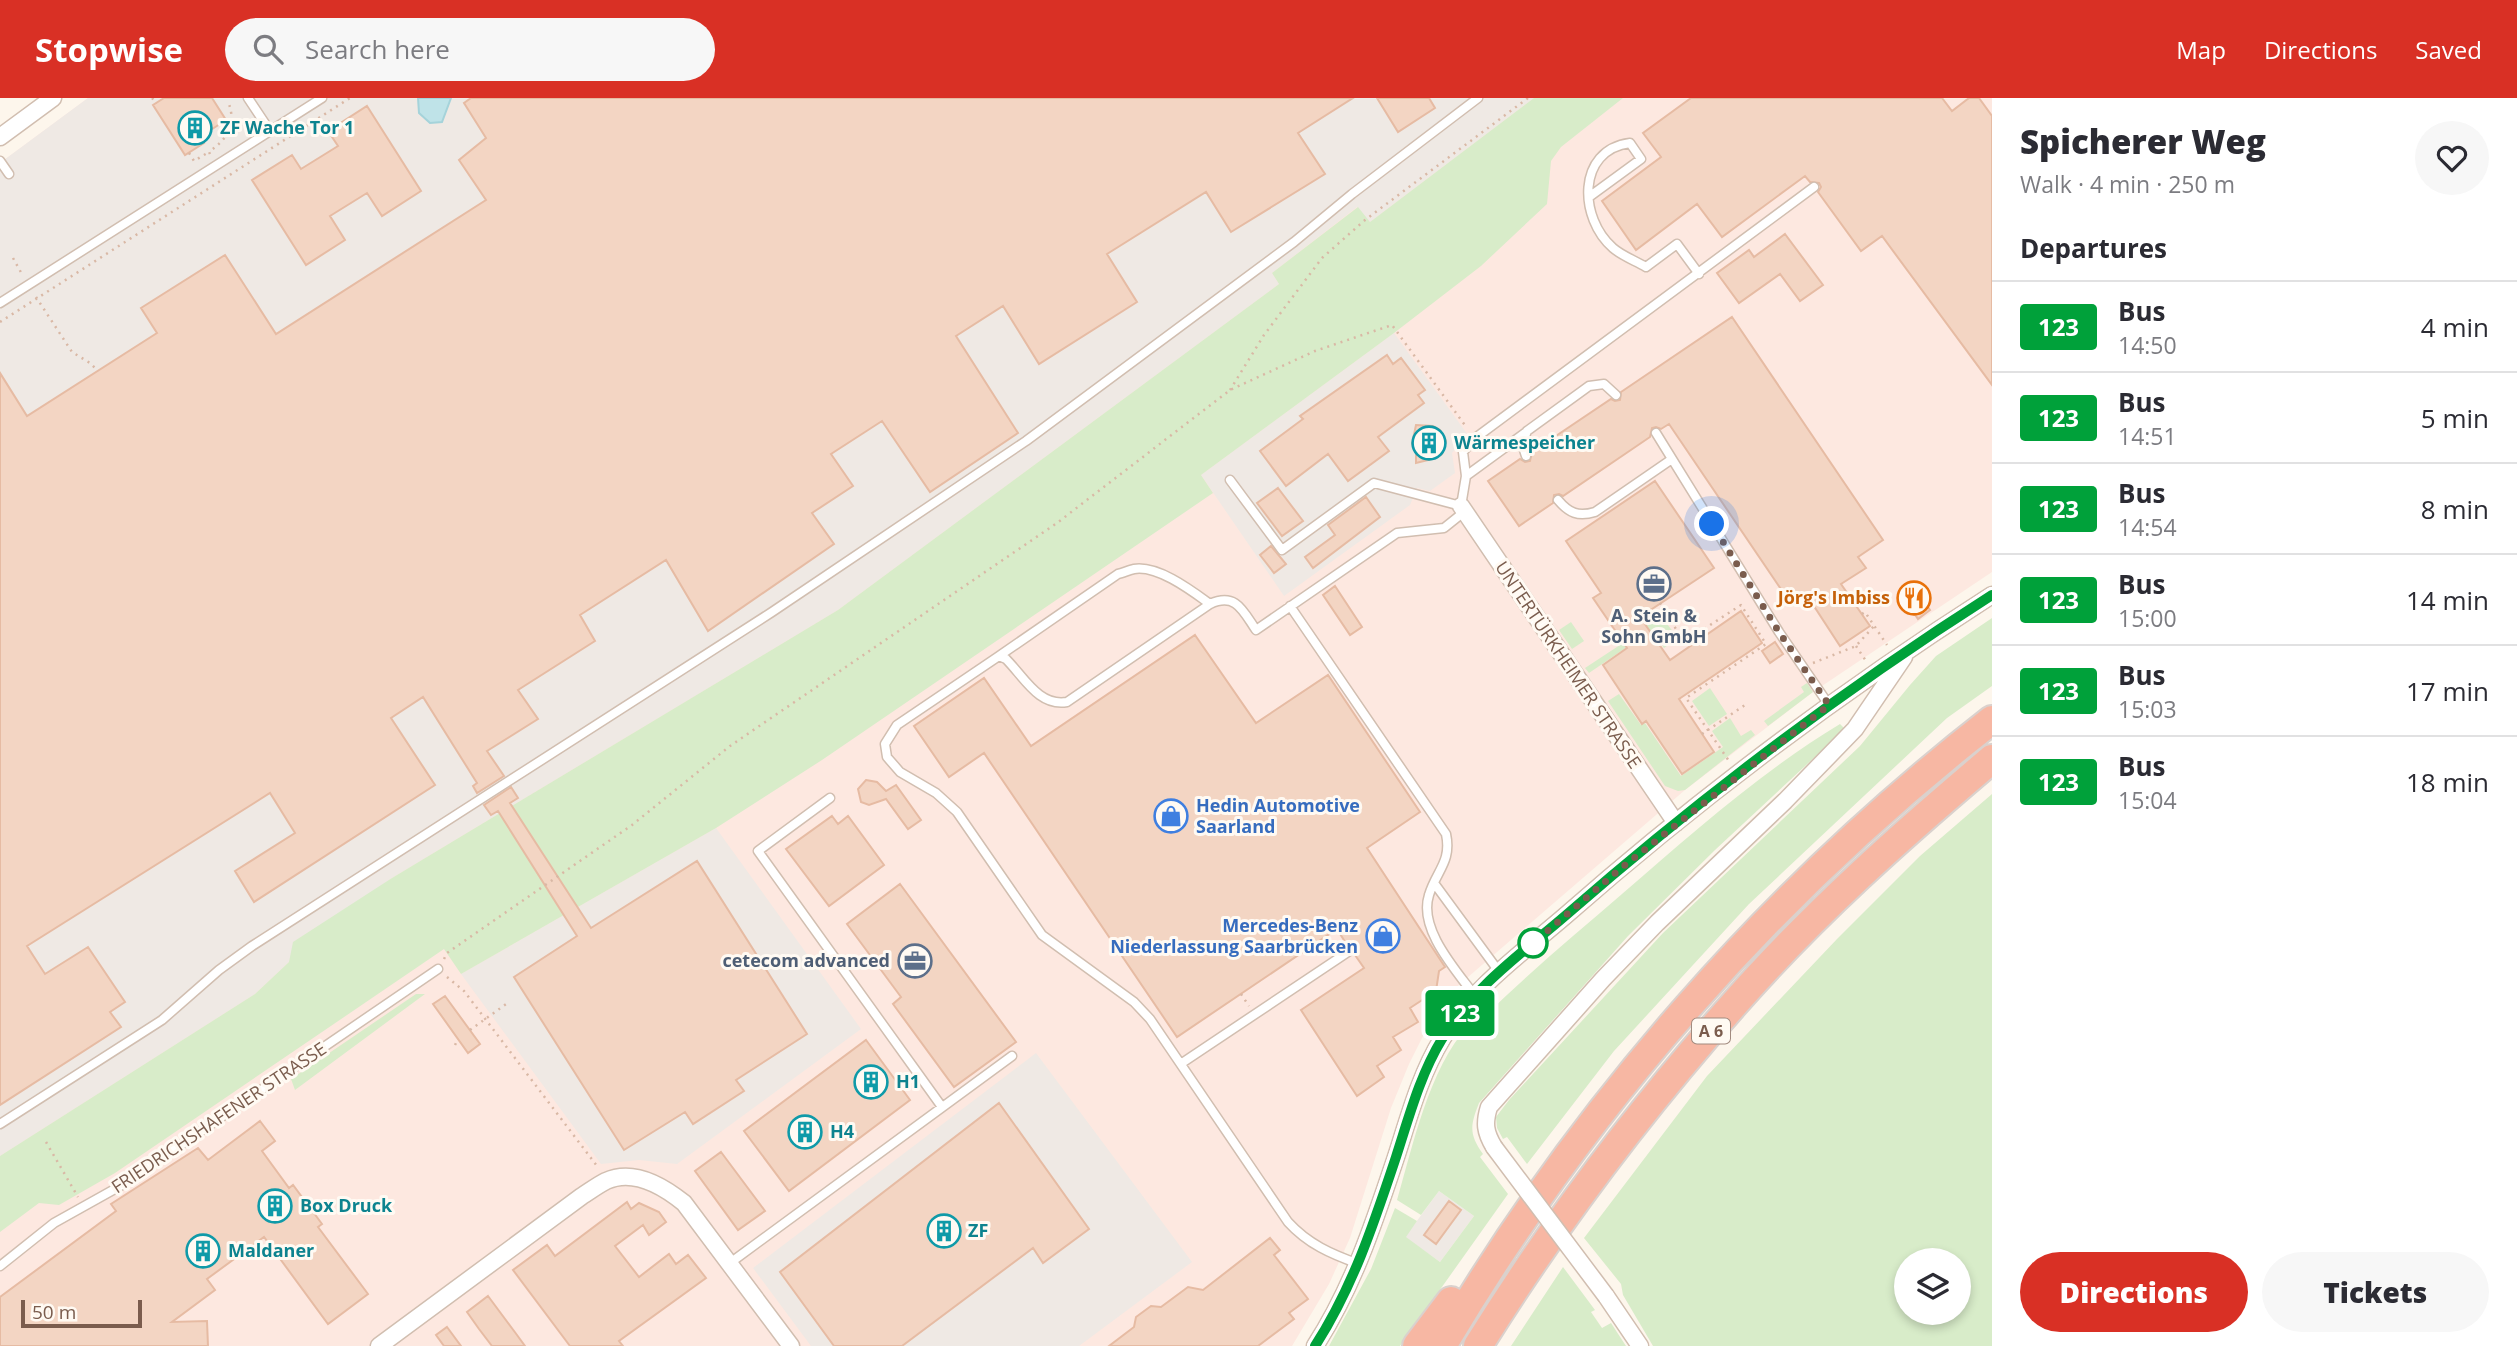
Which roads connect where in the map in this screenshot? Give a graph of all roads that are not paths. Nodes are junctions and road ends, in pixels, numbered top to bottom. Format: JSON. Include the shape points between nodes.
{"nodes":[{"id":1,"x":53,"y":98,"type":"edge"},
{"id":2,"x":248,"y":98,"type":"edge"},
{"id":3,"x":322,"y":98,"type":"edge"},
{"id":4,"x":1478,"y":98,"type":"edge"},
{"id":5,"x":270,"y":131,"type":"junction"},
{"id":6,"x":0,"y":137,"type":"edge"},
{"id":7,"x":0,"y":160,"type":"edge"},
{"id":8,"x":9,"y":174,"type":"dead end"},
{"id":9,"x":1814,"y":187,"type":"dead end"},
{"id":10,"x":1589,"y":197,"type":"junction"},
{"id":11,"x":1699,"y":274,"type":"junction"},
{"id":12,"x":0,"y":303,"type":"edge"},
{"id":13,"x":1616,"y":395,"type":"dead end"},
{"id":14,"x":1527,"y":431,"type":"junction"},
{"id":15,"x":1656,"y":433,"type":"dead end"},
{"id":16,"x":1526,"y":456,"type":"dead end"},
{"id":17,"x":1672,"y":459,"type":"junction"},
{"id":18,"x":1466,"y":476,"type":"junction"},
{"id":19,"x":1230,"y":480,"type":"dead end"},
{"id":20,"x":1558,"y":500,"type":"dead end"},
{"id":21,"x":1462,"y":509,"type":"junction"},
{"id":22,"x":1992,"y":595,"type":"edge"},
{"id":23,"x":1210,"y":604,"type":"junction"},
{"id":24,"x":1290,"y":606,"type":"junction"},
{"id":25,"x":1908,"y":652,"type":"junction"},
{"id":26,"x":999,"y":656,"type":"junction"},
{"id":27,"x":1829,"y":705,"type":"junction"},
{"id":28,"x":1992,"y":720,"type":"edge"},
{"id":29,"x":1992,"y":759,"type":"edge"},
{"id":30,"x":830,"y":798,"type":"dead end"},
{"id":31,"x":1676,"y":823,"type":"junction"},
{"id":32,"x":1434,"y":884,"type":"junction"},
{"id":33,"x":1351,"y":950,"type":"dead end"},
{"id":34,"x":438,"y":969,"type":"dead end"},
{"id":35,"x":1500,"y":973,"type":"junction"},
{"id":36,"x":1475,"y":996,"type":"junction"},
{"id":37,"x":1012,"y":1056,"type":"dead end"},
{"id":38,"x":1182,"y":1063,"type":"junction"},
{"id":39,"x":943,"y":1107,"type":"junction"},
{"id":40,"x":0,"y":1124,"type":"edge"},
{"id":41,"x":1509,"y":1237,"type":"junction"},
{"id":42,"x":730,"y":1264,"type":"junction"},
{"id":43,"x":1359,"y":1265,"type":"junction"},
{"id":44,"x":0,"y":1266,"type":"edge"},
{"id":45,"x":379,"y":1346,"type":"edge"},
{"id":46,"x":791,"y":1346,"type":"edge"},
{"id":47,"x":1315,"y":1346,"type":"edge"},
{"id":48,"x":1417,"y":1346,"type":"edge"},
{"id":49,"x":1442,"y":1346,"type":"edge"},
{"id":50,"x":1478,"y":1346,"type":"edge"},
{"id":51,"x":1640,"y":1346,"type":"edge"}],
"edges":[{"from":1,"to":6,"type":"street"},
{"from":2,"to":5,"type":"lane"},
{"from":3,"to":5,"type":"lane"},
{"from":4,"to":40,"type":"lane","via":[[1026,441],[772,612],[252,946],[162,1020]]},
{"from":5,"to":12,"type":"lane"},
{"from":7,"to":8,"type":"lane"},
{"from":9,"to":11,"type":"lane"},
{"from":10,"to":10,"type":"lane","via":[[1642,159],[1630,143],[1616,145],[1600,157],[1590,171]]},
{"from":10,"to":11,"type":"lane","via":[[1598,230],[1614,248],[1646,267],[1677,244]]},
{"from":11,"to":18,"type":"lane","via":[[1474,439],[1464,452]]},
{"from":13,"to":14,"type":"lane","via":[[1604,384],[1589,386]]},
{"from":14,"to":16,"type":"lane","via":[[1522,443]]},
{"from":14,"to":18,"type":"lane"},
{"from":15,"to":17,"type":"lane"},
{"from":17,"to":20,"type":"lane","via":[[1595,512],[1570,513]]},
{"from":17,"to":27,"type":"lane"},
{"from":18,"to":21,"type":"lane"},
{"from":19,"to":21,"type":"lane","via":[[1282,550],[1374,483]]},
{"from":21,"to":24,"type":"lane","via":[[1444,528],[1396,533]]},
{"from":21,"to":31,"type":"street","name":"UNTERTÜRKHEIMER STRASSE"},
{"from":22,"to":25,"type":"street"},
{"from":23,"to":24,"type":"lane","via":[[1228,600],[1239,605],[1256,629]]},
{"from":23,"to":26,"type":"lane","via":[[1182,584],[1135,568],[1118,574]]},
{"from":23,"to":26,"type":"lane","via":[[1067,702],[1047,701]]},
{"from":24,"to":32,"type":"lane","via":[[1446,834],[1449,849]]},
{"from":25,"to":27,"type":"street"},
{"from":25,"to":51,"type":"street","bridge":true,"via":[[1856,729],[1602,979],[1489,1107],[1486,1134],[1494,1147]]},
{"from":26,"to":38,"type":"lane","via":[[897,725],[885,744],[887,757],[900,772],[948,803],[1042,934],[1134,1002]]},
{"from":27,"to":31,"type":"street"},
{"from":28,"to":41,"type":"highway","number":"A 6","via":[[1848,842],[1711,981],[1640,1061]]},
{"from":29,"to":50,"type":"highway","number":"A 6","via":[[1840,895],[1736,1002],[1577,1198]]},
{"from":30,"to":39,"type":"lane","via":[[758,851]]},
{"from":31,"to":35,"type":"street"},
{"from":32,"to":35,"type":"lane"},
{"from":32,"to":36,"type":"lane","via":[[1427,903],[1429,926]]},
{"from":33,"to":38,"type":"lane"},
{"from":34,"to":44,"type":"lane","name":"FRIEDRICHSHAFENER STRASSE","via":[[122,1185],[54,1223]]},
{"from":35,"to":36,"type":"street"},
{"from":36,"to":43,"type":"street","via":[[1443,1037],[1423,1078]]},
{"from":37,"to":39,"type":"lane"},
{"from":38,"to":43,"type":"lane","via":[[1288,1222],[1321,1249]]},
{"from":39,"to":42,"type":"lane"},
{"from":41,"to":48,"type":"highway","number":"A 6"},
{"from":41,"to":49,"type":"highway","number":"A 6"},
{"from":42,"to":45,"type":"street","via":[[684,1203],[663,1186],[632,1177],[607,1180]]},
{"from":42,"to":46,"type":"street"},
{"from":43,"to":47,"type":"street"}]}
